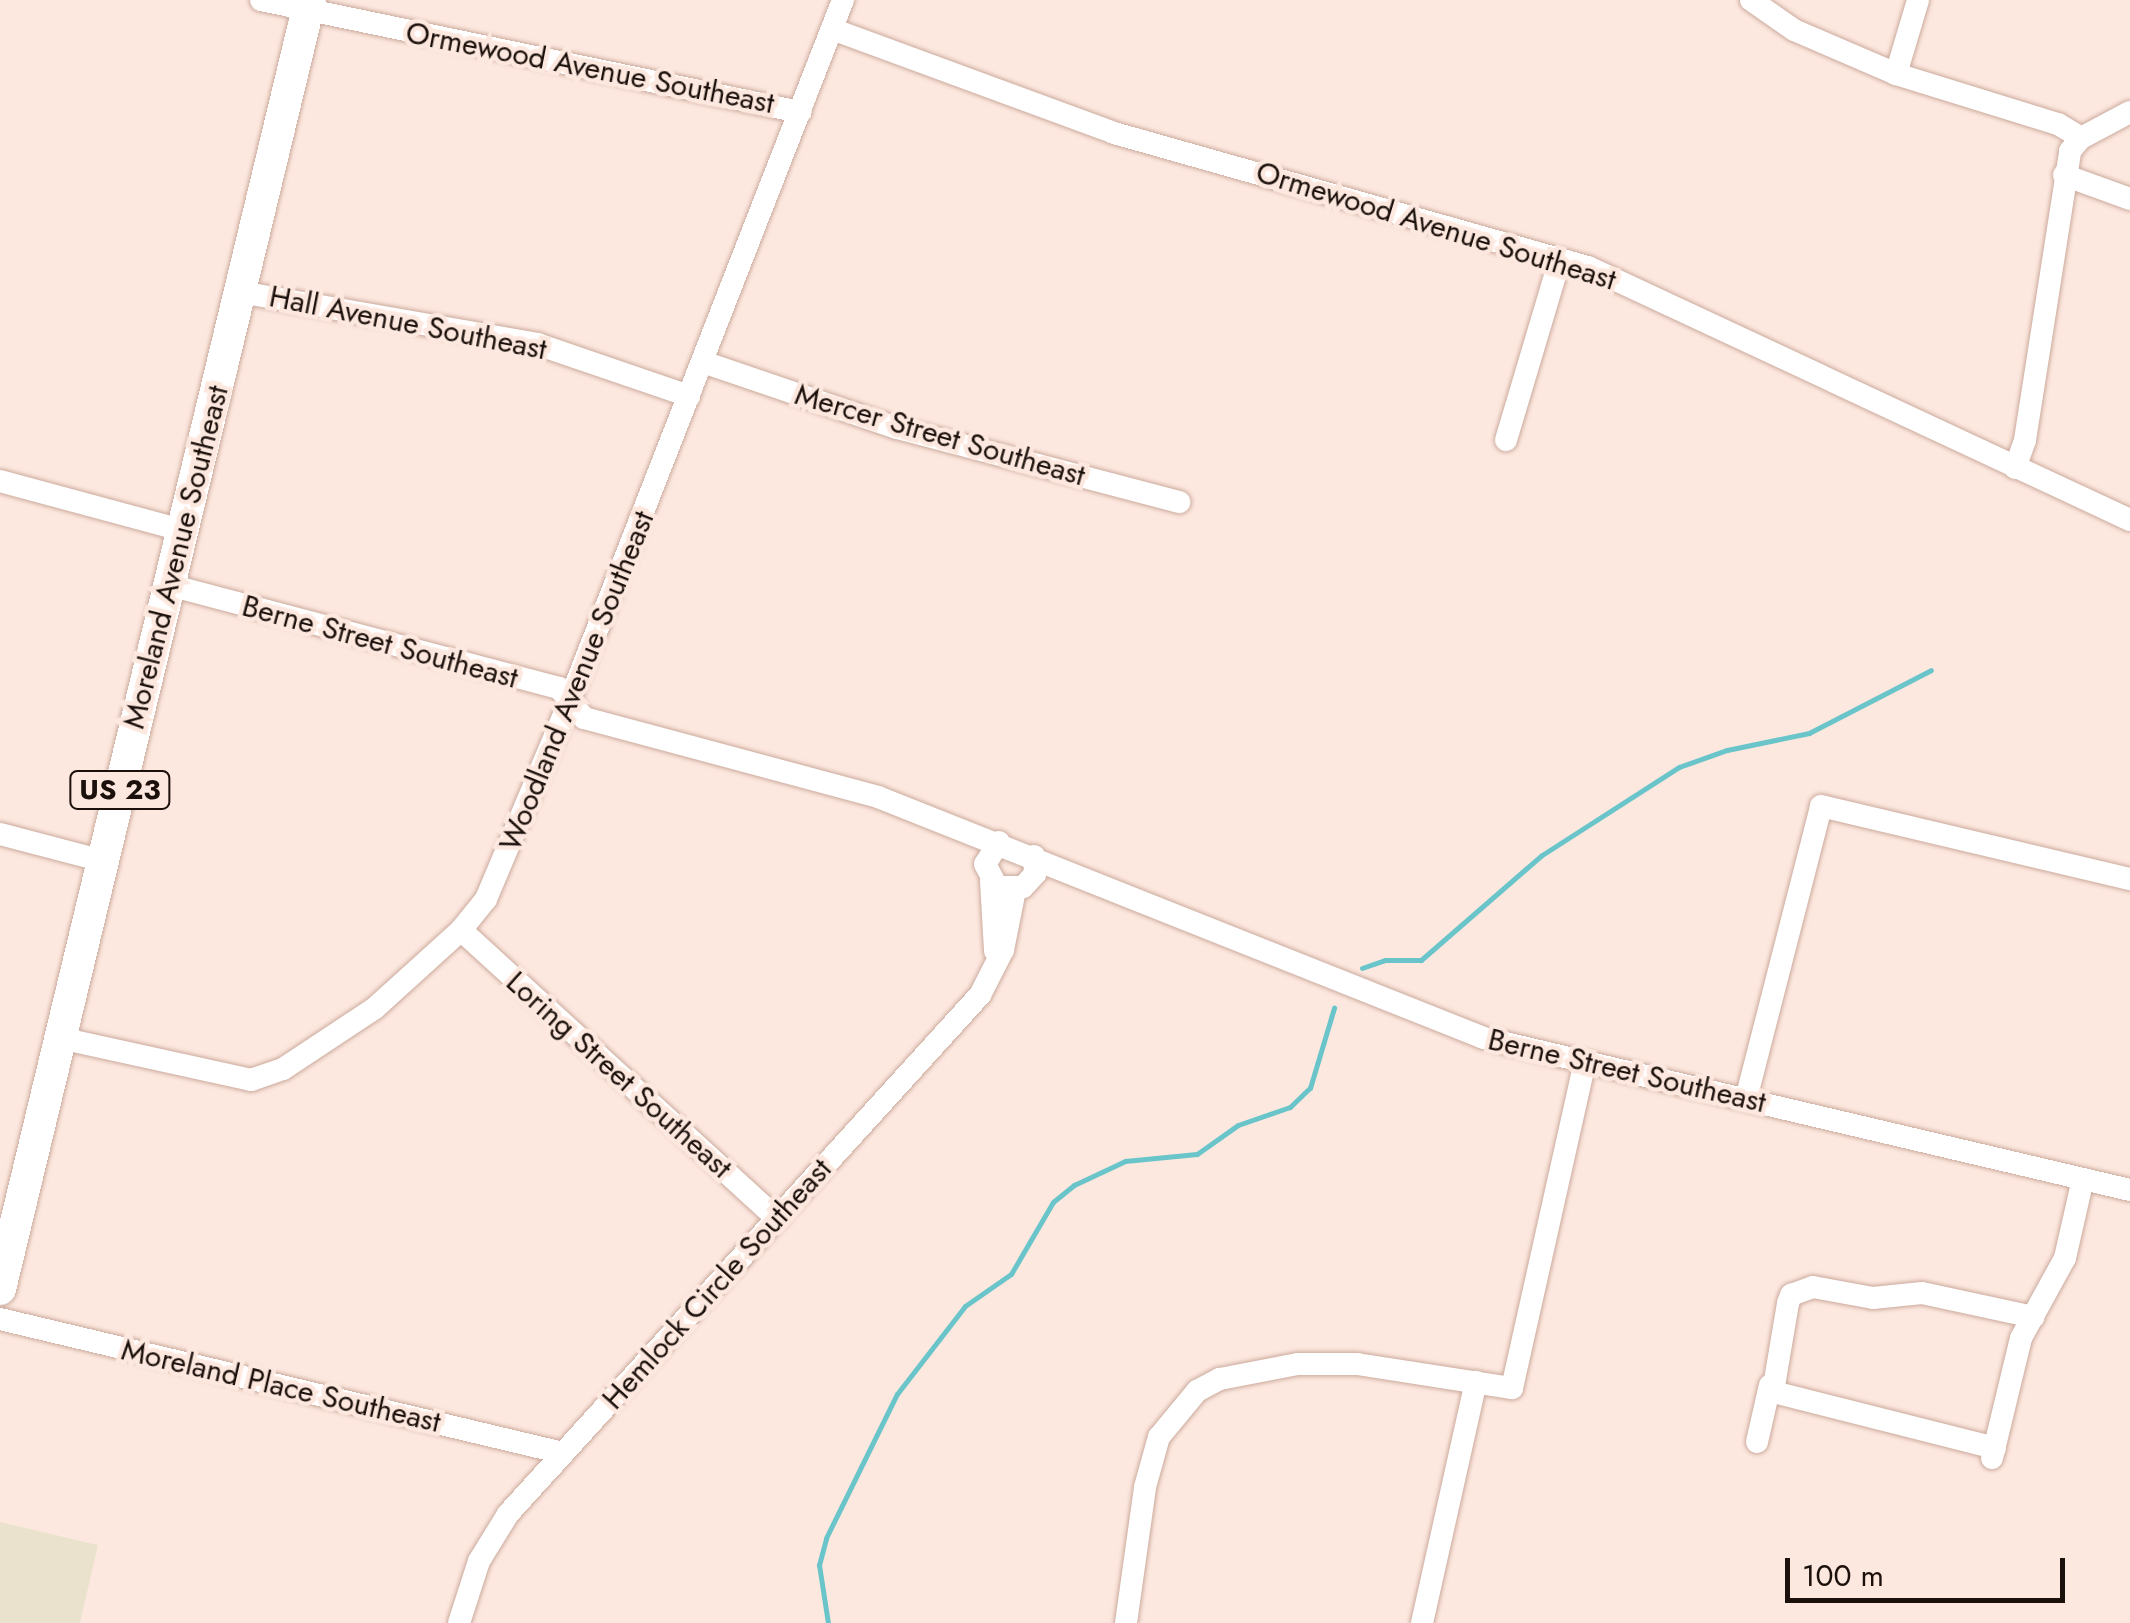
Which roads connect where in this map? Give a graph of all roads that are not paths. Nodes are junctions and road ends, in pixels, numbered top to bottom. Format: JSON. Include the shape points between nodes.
{"nodes":[{"id":1,"x":261,"y":0,"type":"edge"},
{"id":2,"x":843,"y":0,"type":"edge"},
{"id":3,"x":1751,"y":0,"type":"edge"},
{"id":4,"x":1918,"y":0,"type":"edge"},
{"id":5,"x":309,"y":6,"type":"edge"},
{"id":6,"x":832,"y":29,"type":"junction"},
{"id":7,"x":1896,"y":74,"type":"junction"},
{"id":8,"x":800,"y":112,"type":"junction"},
{"id":9,"x":2130,"y":112,"type":"edge"},
{"id":10,"x":2081,"y":138,"type":"junction"},
{"id":11,"x":2064,"y":175,"type":"junction"},
{"id":12,"x":2130,"y":199,"type":"edge"},
{"id":13,"x":1560,"y":259,"type":"junction"},
{"id":14,"x":240,"y":292,"type":"junction"},
{"id":15,"x":703,"y":362,"type":"junction"},
{"id":16,"x":690,"y":396,"type":"junction"},
{"id":17,"x":1506,"y":440,"type":"dead end"},
{"id":18,"x":2015,"y":468,"type":"junction"},
{"id":19,"x":0,"y":481,"type":"edge"},
{"id":20,"x":1179,"y":502,"type":"dead end"},
{"id":21,"x":2130,"y":520,"type":"edge"},
{"id":22,"x":182,"y":530,"type":"junction"},
{"id":23,"x":169,"y":586,"type":"junction"},
{"id":24,"x":569,"y":702,"type":"junction"},
{"id":25,"x":925,"y":814,"type":"junction"},
{"id":26,"x":0,"y":834,"type":"edge"},
{"id":27,"x":999,"y":842,"type":"junction"},
{"id":28,"x":1034,"y":856,"type":"junction"},
{"id":29,"x":103,"y":862,"type":"junction"},
{"id":30,"x":988,"y":872,"type":"junction"},
{"id":31,"x":2130,"y":879,"type":"edge"},
{"id":32,"x":1022,"y":886,"type":"junction"},
{"id":33,"x":1142,"y":901,"type":"junction"},
{"id":34,"x":461,"y":930,"type":"junction"},
{"id":35,"x":996,"y":960,"type":"junction"},
{"id":36,"x":60,"y":1038,"type":"junction"},
{"id":37,"x":1585,"y":1062,"type":"junction"},
{"id":38,"x":1746,"y":1100,"type":"junction"},
{"id":39,"x":2083,"y":1178,"type":"junction"},
{"id":40,"x":12,"y":1189,"type":"edge"},
{"id":41,"x":2130,"y":1190,"type":"edge"},
{"id":42,"x":777,"y":1219,"type":"junction"},
{"id":43,"x":0,"y":1289,"type":"edge"},
{"id":44,"x":2033,"y":1317,"type":"junction"},
{"id":45,"x":0,"y":1319,"type":"edge"},
{"id":46,"x":1476,"y":1382,"type":"junction"},
{"id":47,"x":1770,"y":1385,"type":"junction"},
{"id":48,"x":1757,"y":1442,"type":"dead end"},
{"id":49,"x":563,"y":1454,"type":"junction"},
{"id":50,"x":459,"y":1623,"type":"edge"},
{"id":51,"x":1126,"y":1623,"type":"edge"},
{"id":52,"x":1422,"y":1623,"type":"edge"}],
"edges":[{"from":1,"to":5,"type":"street","name":"Ormewood Avenue Southeast"},
{"from":2,"to":6,"type":"street","name":"Woodland Avenue Southeast"},
{"from":3,"to":7,"type":"street","via":[[1794,30]]},
{"from":4,"to":7,"type":"street"},
{"from":5,"to":8,"type":"street","name":"Ormewood Avenue Southeast"},
{"from":5,"to":14,"type":"highway","name":"Moreland Avenue Southeast","number":"US 23"},
{"from":6,"to":8,"type":"street","name":"Woodland Avenue Southeast"},
{"from":6,"to":13,"type":"street","name":"Ormewood Avenue Southeast","via":[[1114,133]]},
{"from":7,"to":10,"type":"street","via":[[2058,124]]},
{"from":8,"to":15,"type":"street","name":"Woodland Avenue Southeast"},
{"from":9,"to":10,"type":"street"},
{"from":10,"to":11,"type":"street"},
{"from":11,"to":12,"type":"street"},
{"from":11,"to":18,"type":"street","via":[[2026,440]]},
{"from":13,"to":17,"type":"street"},
{"from":13,"to":18,"type":"street","name":"Ormewood Avenue Southeast","via":[[1660,298]]},
{"from":14,"to":16,"type":"street","name":"Hall Avenue Southeast","via":[[537,344]]},
{"from":14,"to":22,"type":"highway","name":"Moreland Avenue Southeast","number":"US 23"},
{"from":15,"to":16,"type":"street","name":"Woodland Avenue Southeast"},
{"from":15,"to":20,"type":"street","name":"Mercer Street Southeast","via":[[897,428]]},
{"from":16,"to":24,"type":"street","name":"Woodland Avenue Southeast"},
{"from":18,"to":21,"type":"street","name":"Ormewood Avenue Southeast"},
{"from":19,"to":22,"type":"street"},
{"from":22,"to":23,"type":"highway","name":"Moreland Avenue Southeast","number":"US 23"},
{"from":23,"to":24,"type":"street","name":"Berne Street Southeast","via":[[559,688]]},
{"from":23,"to":29,"type":"highway","name":"Moreland Avenue Southeast","number":"US 23"},
{"from":24,"to":25,"type":"street","name":"Berne Street Southeast","via":[[584,718]]},
{"from":24,"to":34,"type":"street","name":"Woodland Avenue Southeast","via":[[505,864]]},
{"from":25,"to":27,"type":"street","name":"Berne Street Southeast"},
{"from":25,"to":30,"type":"street","name":"Berne Street Southeast"},
{"from":26,"to":29,"type":"street"},
{"from":27,"to":28,"type":"street","name":"Berne Street Southeast"},
{"from":27,"to":30,"type":"street"},
{"from":28,"to":32,"type":"street"},
{"from":28,"to":33,"type":"street","name":"Berne Street Southeast"},
{"from":29,"to":36,"type":"highway","name":"Moreland Avenue Southeast","number":"US 23"},
{"from":30,"to":32,"type":"street","name":"Berne Street Southeast"},
{"from":30,"to":35,"type":"street"},
{"from":31,"to":38,"type":"street","via":[[1822,806]]},
{"from":32,"to":33,"type":"street","name":"Berne Street Southeast","via":[[1059,878]]},
{"from":32,"to":35,"type":"street","name":"Hemlock Circle Southeast"},
{"from":33,"to":37,"type":"street","name":"Berne Street Southeast","via":[[1426,1019]]},
{"from":34,"to":36,"type":"street","name":"Woodland Avenue Southeast","via":[[375,1008],[283,1069],[251,1080]]},
{"from":34,"to":42,"type":"street","name":"Loring Street Southeast"},
{"from":35,"to":42,"type":"street","name":"Hemlock Circle Southeast","via":[[980,995]]},
{"from":36,"to":40,"type":"highway","name":"Moreland Avenue Southeast","number":"US 23"},
{"from":37,"to":38,"type":"street","name":"Berne Street Southeast"},
{"from":37,"to":46,"type":"street","via":[[1512,1388]]},
{"from":38,"to":39,"type":"street","name":"Berne Street Southeast"},
{"from":39,"to":41,"type":"street","name":"Berne Street Southeast"},
{"from":39,"to":44,"type":"street","via":[[2065,1258]]},
{"from":40,"to":43,"type":"highway","name":"Moreland Avenue Southeast","number":"US 23"},
{"from":42,"to":49,"type":"street","name":"Hemlock Circle Southeast"},
{"from":44,"to":47,"type":"street","via":[[1922,1293],[1873,1298],[1799,1290],[1788,1303]]},
{"from":44,"to":47,"type":"street","via":[[2021,1338],[1994,1453],[1782,1397]]},
{"from":45,"to":49,"type":"street","name":"Moreland Place Southeast"},
{"from":46,"to":51,"type":"street","via":[[1356,1364],[1298,1364],[1220,1379],[1197,1391],[1159,1437]]},
{"from":46,"to":52,"type":"street"},
{"from":47,"to":48,"type":"street"},
{"from":49,"to":50,"type":"street","name":"Hemlock Circle Southeast","via":[[489,1546]]}]}
